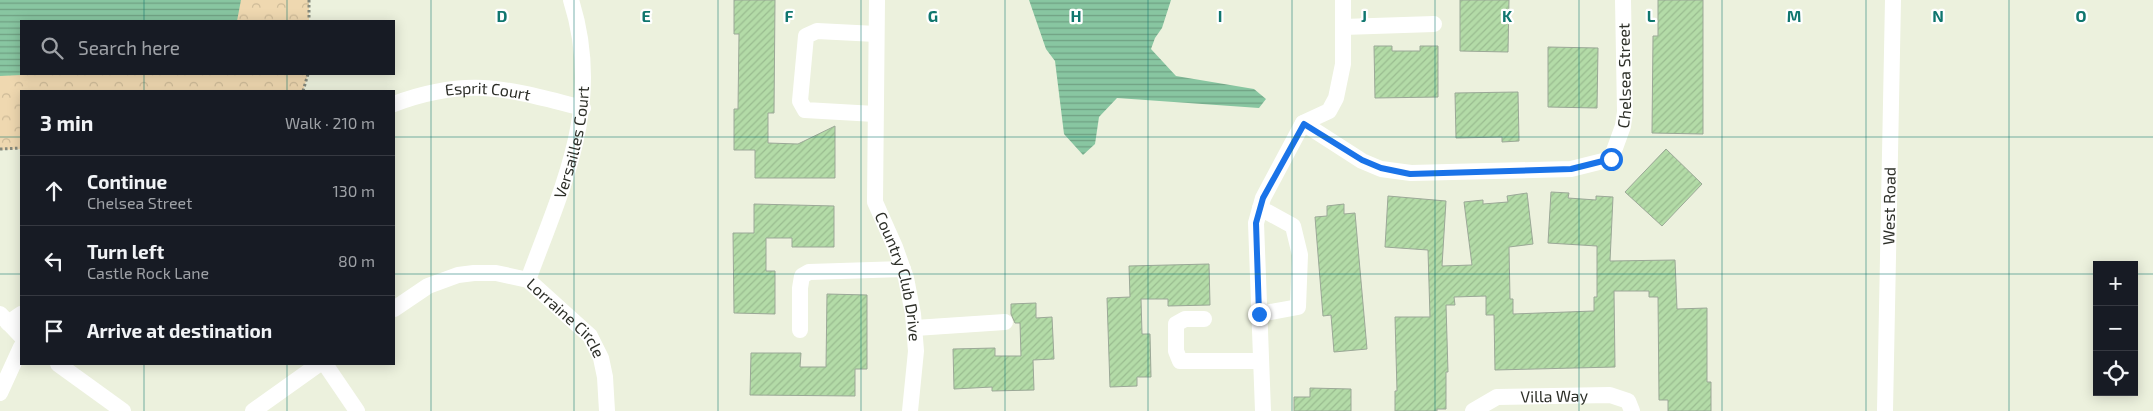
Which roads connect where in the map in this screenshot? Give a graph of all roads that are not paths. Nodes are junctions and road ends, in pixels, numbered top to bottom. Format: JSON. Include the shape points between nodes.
{"nodes":[{"id":1,"x":571,"y":0,"type":"edge"},
{"id":2,"x":876,"y":0,"type":"edge"},
{"id":3,"x":1343,"y":0,"type":"edge"},
{"id":4,"x":1624,"y":0,"type":"edge"},
{"id":5,"x":1893,"y":0,"type":"edge"},
{"id":6,"x":1434,"y":24,"type":"dead end"},
{"id":7,"x":1343,"y":27,"type":"junction"},
{"id":8,"x":876,"y":34,"type":"junction"},
{"id":9,"x":395,"y":104,"type":"edge"},
{"id":10,"x":583,"y":108,"type":"junction"},
{"id":11,"x":875,"y":114,"type":"junction"},
{"id":12,"x":1304,"y":124,"type":"junction"},
{"id":13,"x":1260,"y":208,"type":"junction"},
{"id":14,"x":903,"y":269,"type":"junction"},
{"id":15,"x":528,"y":280,"type":"junction"},
{"id":16,"x":395,"y":308,"type":"edge"},
{"id":17,"x":1259,"y":314,"type":"junction"},
{"id":18,"x":10,"y":317,"type":"edge"},
{"id":19,"x":1204,"y":319,"type":"dead end"},
{"id":20,"x":1005,"y":322,"type":"dead end"},
{"id":21,"x":914,"y":328,"type":"junction"},
{"id":22,"x":800,"y":330,"type":"dead end"},
{"id":23,"x":20,"y":334,"type":"edge"},
{"id":24,"x":20,"y":349,"type":"edge"},
{"id":25,"x":1261,"y":361,"type":"junction"},
{"id":26,"x":59,"y":365,"type":"edge"},
{"id":27,"x":318,"y":365,"type":"edge"},
{"id":28,"x":326,"y":365,"type":"edge"},
{"id":29,"x":0,"y":393,"type":"edge"},
{"id":30,"x":123,"y":411,"type":"edge"},
{"id":31,"x":253,"y":411,"type":"edge"},
{"id":32,"x":357,"y":411,"type":"edge"},
{"id":33,"x":607,"y":411,"type":"edge"},
{"id":34,"x":910,"y":411,"type":"edge"},
{"id":35,"x":1263,"y":411,"type":"edge"},
{"id":36,"x":1473,"y":411,"type":"edge"},
{"id":37,"x":1632,"y":411,"type":"edge"},
{"id":38,"x":1885,"y":411,"type":"edge"}],
"edges":[{"from":1,"to":10,"type":"street","name":"Versailles Court","via":[[582,46]]},
{"from":2,"to":8,"type":"street","name":"Country Club Drive"},
{"from":3,"to":7,"type":"street"},
{"from":4,"to":12,"type":"street","name":"Chelsea Street","via":[[1623,126],[1611,159],[1571,169],[1410,174],[1362,160]]},
{"from":5,"to":38,"type":"street","name":"West Road"},
{"from":6,"to":7,"type":"street"},
{"from":7,"to":12,"type":"street","via":[[1343,64],[1336,98],[1329,111]]},
{"from":8,"to":11,"type":"street","name":"Country Club Drive"},
{"from":8,"to":11,"type":"street","via":[[817,30],[806,36],[800,101],[805,110]]},
{"from":9,"to":10,"type":"street","name":"Esprit Court","via":[[418,95],[475,87],[509,90]]},
{"from":10,"to":15,"type":"street","name":"Versailles Court","via":[[569,169]]},
{"from":11,"to":14,"type":"street","name":"Country Club Drive","via":[[874,202]]},
{"from":12,"to":13,"type":"street"},
{"from":13,"to":17,"type":"street","via":[[1256,234]]},
{"from":13,"to":17,"type":"street","via":[[1293,226],[1300,254],[1298,307]]},
{"from":14,"to":21,"type":"street","name":"Country Club Drive","via":[[914,314]]},
{"from":14,"to":22,"type":"street","via":[[809,272],[802,276]]},
{"from":15,"to":16,"type":"street","name":"Lorraine Circle","via":[[496,273],[458,275],[428,286]]},
{"from":15,"to":33,"type":"street","name":"Lorraine Circle","via":[[590,336],[601,358]]},
{"from":17,"to":25,"type":"street"},
{"from":18,"to":23,"type":"street"},
{"from":19,"to":25,"type":"street","via":[[1185,319],[1176,324],[1176,351],[1180,361]]},
{"from":20,"to":21,"type":"street"},
{"from":21,"to":34,"type":"street","name":"Country Club Drive","via":[[916,351]]},
{"from":24,"to":29,"type":"street"},
{"from":25,"to":35,"type":"street"},
{"from":26,"to":30,"type":"street"},
{"from":27,"to":31,"type":"street"},
{"from":28,"to":32,"type":"street"},
{"from":36,"to":37,"type":"street","name":"Villa Way","via":[[1497,398],[1610,395],[1628,401]]}]}
